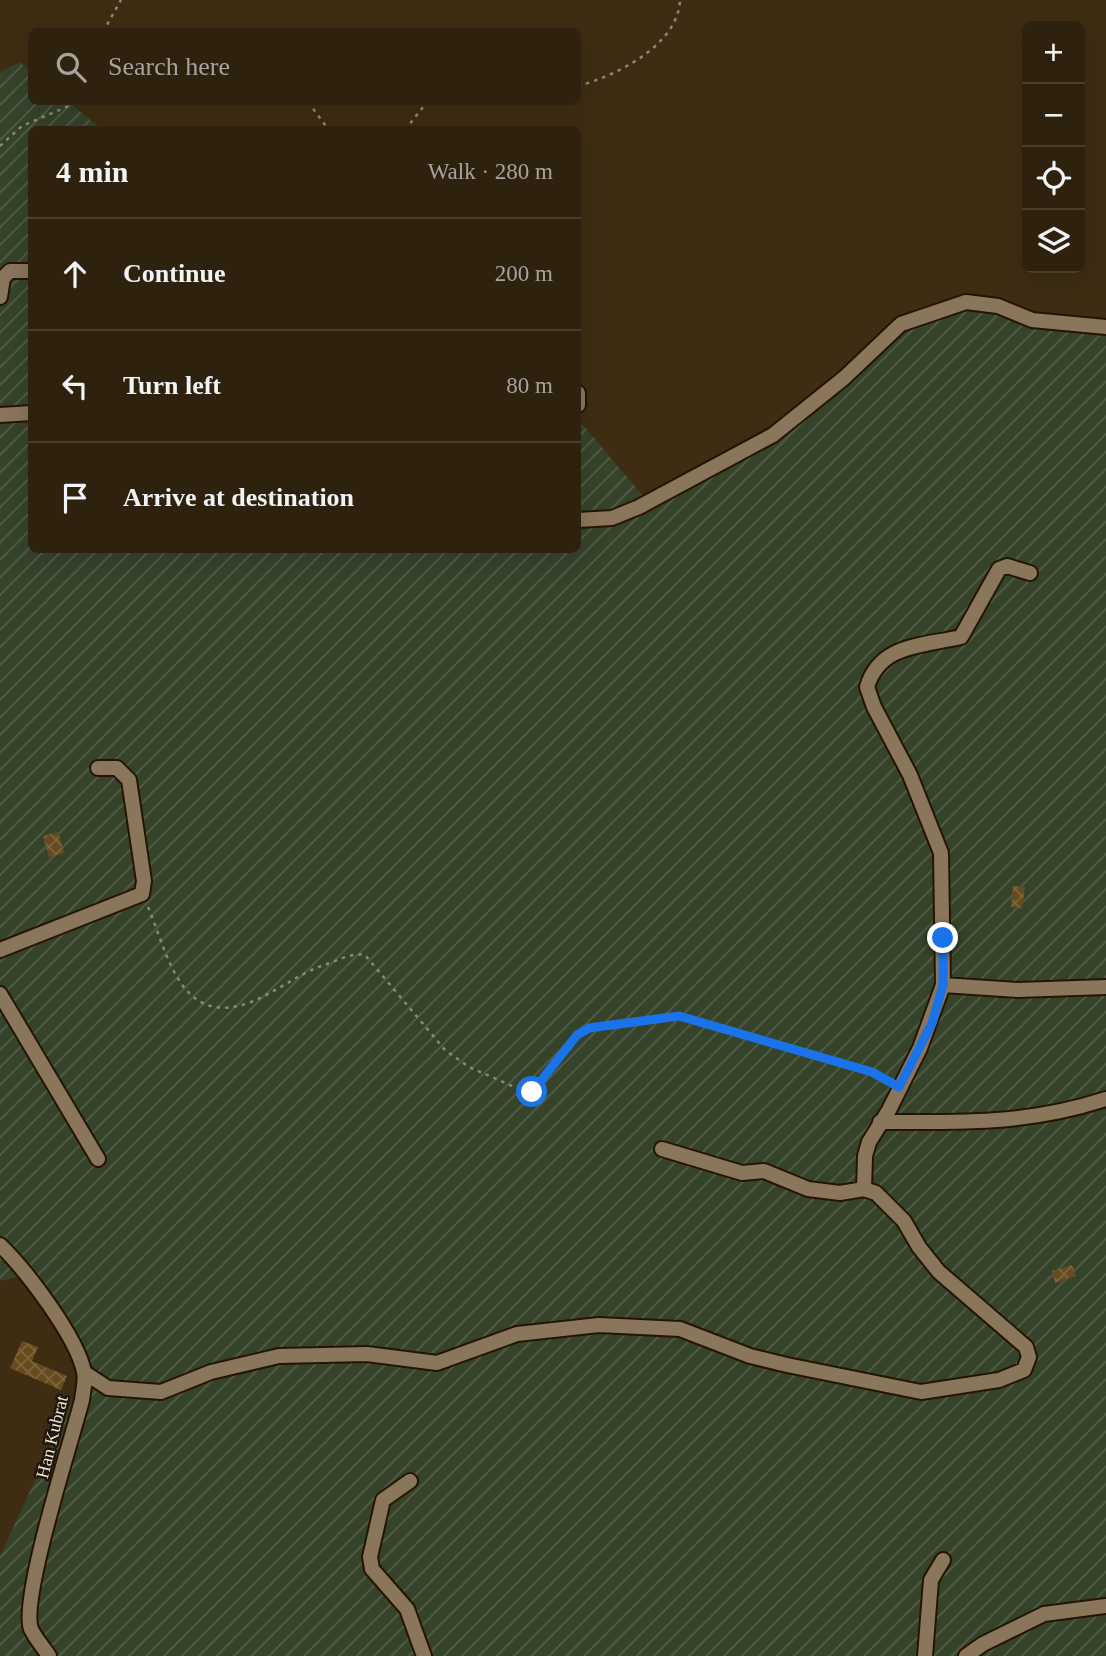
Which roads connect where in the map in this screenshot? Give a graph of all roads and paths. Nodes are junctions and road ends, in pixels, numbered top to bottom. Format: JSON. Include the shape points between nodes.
{"nodes":[{"id":1,"x":121,"y":0,"type":"edge"},
{"id":2,"x":680,"y":0,"type":"edge"},
{"id":3,"x":105,"y":28,"type":"edge"},
{"id":4,"x":581,"y":85,"type":"edge"},
{"id":5,"x":71,"y":105,"type":"edge"},
{"id":6,"x":310,"y":105,"type":"edge"},
{"id":7,"x":426,"y":105,"type":"edge"},
{"id":8,"x":326,"y":126,"type":"edge"},
{"id":9,"x":408,"y":126,"type":"edge"},
{"id":10,"x":0,"y":146,"type":"edge"},
{"id":11,"x":28,"y":271,"type":"edge"},
{"id":12,"x":0,"y":297,"type":"edge"},
{"id":13,"x":1106,"y":327,"type":"edge"},
{"id":14,"x":28,"y":413,"type":"edge"},
{"id":15,"x":0,"y":415,"type":"edge"},
{"id":16,"x":581,"y":520,"type":"edge"},
{"id":17,"x":1030,"y":573,"type":"dead end"},
{"id":18,"x":98,"y":768,"type":"dead end"},
{"id":19,"x":142,"y":894,"type":"junction"},
{"id":20,"x":0,"y":950,"type":"edge"},
{"id":21,"x":943,"y":985,"type":"junction"},
{"id":22,"x":1106,"y":987,"type":"edge"},
{"id":23,"x":0,"y":994,"type":"edge"},
{"id":24,"x":899,"y":1087,"type":"junction"},
{"id":25,"x":1106,"y":1099,"type":"edge"},
{"id":26,"x":880,"y":1122,"type":"junction"},
{"id":27,"x":662,"y":1149,"type":"dead end"},
{"id":28,"x":98,"y":1158,"type":"dead end"},
{"id":29,"x":864,"y":1189,"type":"junction"},
{"id":30,"x":0,"y":1245,"type":"edge"},
{"id":31,"x":85,"y":1373,"type":"junction"},
{"id":32,"x":410,"y":1481,"type":"dead end"},
{"id":33,"x":943,"y":1560,"type":"dead end"},
{"id":34,"x":1106,"y":1606,"type":"edge"},
{"id":35,"x":49,"y":1656,"type":"edge"},
{"id":36,"x":424,"y":1656,"type":"edge"},
{"id":37,"x":925,"y":1656,"type":"edge"},
{"id":38,"x":966,"y":1656,"type":"edge"}],
"edges":[{"from":1,"to":3,"type":"path"},
{"from":2,"to":4,"type":"path","via":[[674,20],[650,53],[614,74]]},
{"from":5,"to":10,"type":"path","via":[[22,126]]},
{"from":6,"to":8,"type":"path"},
{"from":7,"to":9,"type":"path"},
{"from":11,"to":12,"type":"street","via":[[10,271],[3,278]]},
{"from":13,"to":16,"type":"street","via":[[1032,320],[998,306],[966,302],[901,324],[773,435],[639,507],[612,518]]},
{"from":14,"to":15,"type":"street"},
{"from":17,"to":21,"type":"street","via":[[1007,566],[999,569],[961,637],[891,653],[877,664],[867,687],[911,775],[942,853]]},
{"from":18,"to":19,"type":"street","via":[[117,768],[129,779]]},
{"from":19,"to":20,"type":"street"},
{"from":19,"to":24,"type":"path","via":[[175,975],[200,1002],[227,1008],[250,1002],[313,969],[365,956],[444,1050],[526,1093],[536,1090],[577,1035],[589,1028],[679,1016],[872,1072]]},
{"from":21,"to":22,"type":"street","via":[[1018,990]]},
{"from":21,"to":24,"type":"street","via":[[932,1023]]},
{"from":23,"to":28,"type":"street"},
{"from":24,"to":26,"type":"street"},
{"from":25,"to":26,"type":"street","via":[[1008,1121]]},
{"from":26,"to":29,"type":"street","via":[[865,1156]]},
{"from":27,"to":29,"type":"street","via":[[742,1173],[764,1171],[808,1189],[840,1193]]},
{"from":29,"to":31,"type":"street","via":[[876,1192],[904,1221],[939,1272],[1026,1347],[1029,1357],[1024,1370],[999,1380],[921,1392],[774,1362],[680,1329],[599,1325],[517,1334],[437,1363],[367,1354],[279,1356],[212,1372],[161,1392],[108,1388]]},
{"from":30,"to":31,"type":"street","via":[[31,1277]]},
{"from":31,"to":35,"type":"street","name":"Han Kubrat","via":[[29,1613],[31,1629]]},
{"from":32,"to":36,"type":"street","via":[[383,1500],[370,1557],[379,1579],[407,1609]]},
{"from":33,"to":37,"type":"street","via":[[931,1580]]},
{"from":34,"to":38,"type":"street","via":[[1044,1615]]}]}
